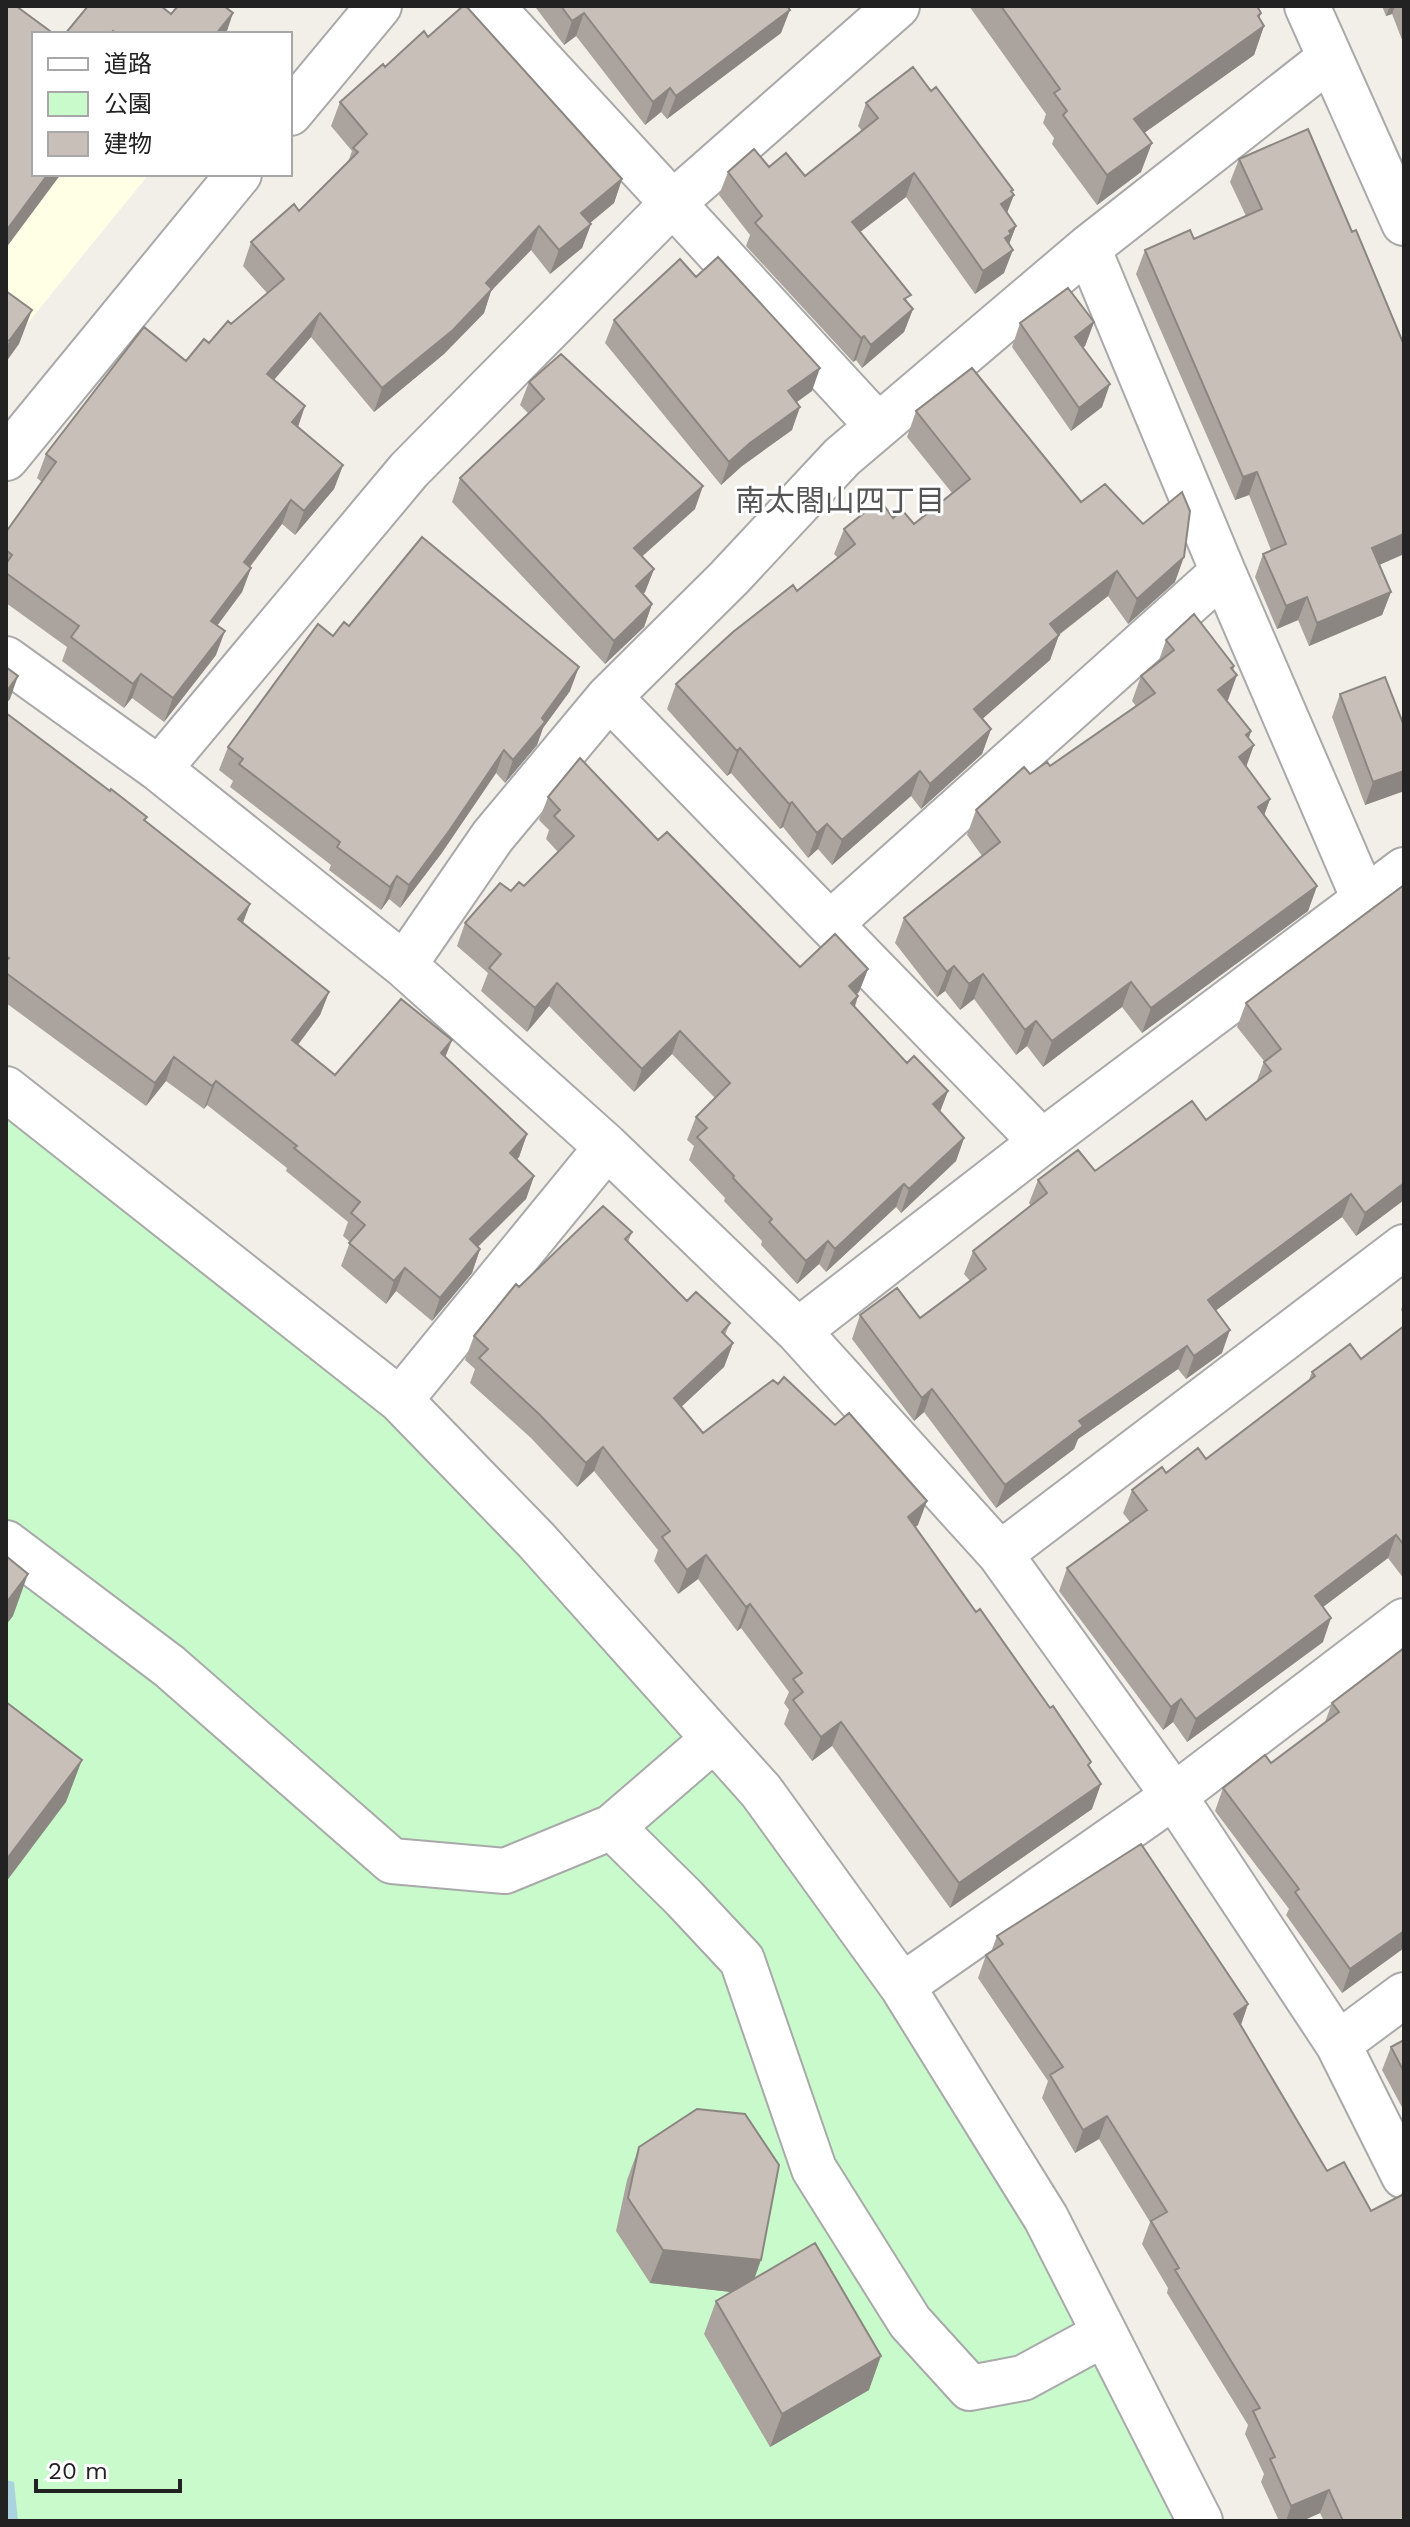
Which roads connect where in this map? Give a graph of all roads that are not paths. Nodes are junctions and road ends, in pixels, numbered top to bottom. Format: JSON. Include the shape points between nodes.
{"nodes":[{"id":1,"x":379,"y":6,"type":"edge"},
{"id":2,"x":491,"y":6,"type":"edge"},
{"id":3,"x":897,"y":6,"type":"edge"},
{"id":4,"x":1307,"y":6,"type":"edge"},
{"id":5,"x":1330,"y":58,"type":"junction"},
{"id":6,"x":292,"y":111,"type":"edge"},
{"id":7,"x":237,"y":176,"type":"edge"},
{"id":8,"x":673,"y":203,"type":"junction"},
{"id":9,"x":1404,"y":223,"type":"edge"},
{"id":10,"x":1088,"y":248,"type":"junction"},
{"id":11,"x":878,"y":426,"type":"junction"},
{"id":12,"x":6,"y":458,"type":"edge"},
{"id":13,"x":1223,"y":572,"type":"junction"},
{"id":14,"x":6,"y":659,"type":"edge"},
{"id":15,"x":609,"y":697,"type":"junction"},
{"id":16,"x":159,"y":769,"type":"junction"},
{"id":17,"x":1404,"y":870,"type":"edge"},
{"id":18,"x":1364,"y":899,"type":"junction"},
{"id":19,"x":831,"y":923,"type":"junction"},
{"id":20,"x":404,"y":965,"type":"junction"},
{"id":21,"x":6,"y":1089,"type":"edge"},
{"id":22,"x":1042,"y":1142,"type":"junction"},
{"id":23,"x":607,"y":1147,"type":"junction"},
{"id":24,"x":1404,"y":1247,"type":"edge"},
{"id":25,"x":798,"y":1331,"type":"junction"},
{"id":26,"x":400,"y":1400,"type":"junction"},
{"id":27,"x":6,"y":1543,"type":"edge"},
{"id":28,"x":1000,"y":1554,"type":"junction"},
{"id":29,"x":1404,"y":1621,"type":"edge"},
{"id":30,"x":714,"y":1739,"type":"junction"},
{"id":31,"x":1174,"y":1796,"type":"junction"},
{"id":32,"x":612,"y":1827,"type":"junction"},
{"id":33,"x":902,"y":1986,"type":"junction"},
{"id":34,"x":1404,"y":1995,"type":"edge"},
{"id":35,"x":1338,"y":2044,"type":"junction"},
{"id":36,"x":1404,"y":2176,"type":"edge"},
{"id":37,"x":1104,"y":2334,"type":"junction"},
{"id":38,"x":1200,"y":2521,"type":"edge"}],
"edges":[{"from":1,"to":6,"type":"street"},
{"from":2,"to":8,"type":"street"},
{"from":3,"to":8,"type":"street"},
{"from":4,"to":5,"type":"street"},
{"from":5,"to":9,"type":"street"},
{"from":5,"to":10,"type":"street"},
{"from":7,"to":12,"type":"street"},
{"from":8,"to":11,"type":"street"},
{"from":8,"to":16,"type":"street","via":[[409,470]]},
{"from":10,"to":11,"type":"street"},
{"from":10,"to":13,"type":"street"},
{"from":11,"to":15,"type":"street"},
{"from":13,"to":18,"type":"street"},
{"from":13,"to":19,"type":"street"},
{"from":14,"to":16,"type":"street"},
{"from":15,"to":19,"type":"street"},
{"from":15,"to":20,"type":"street","via":[[493,836]]},
{"from":16,"to":20,"type":"street"},
{"from":17,"to":18,"type":"street"},
{"from":18,"to":22,"type":"street"},
{"from":19,"to":22,"type":"street"},
{"from":20,"to":23,"type":"street"},
{"from":21,"to":26,"type":"street"},
{"from":22,"to":25,"type":"street"},
{"from":23,"to":25,"type":"street"},
{"from":23,"to":26,"type":"street"},
{"from":24,"to":28,"type":"street"},
{"from":25,"to":28,"type":"street"},
{"from":26,"to":30,"type":"street","via":[[537,1541]]},
{"from":27,"to":32,"type":"street","via":[[169,1666],[392,1861],[505,1871]]},
{"from":28,"to":31,"type":"street"},
{"from":29,"to":31,"type":"street"},
{"from":30,"to":32,"type":"street"},
{"from":30,"to":33,"type":"street","via":[[761,1791]]},
{"from":31,"to":33,"type":"street"},
{"from":31,"to":35,"type":"street"},
{"from":32,"to":37,"type":"street","via":[[742,1960],[814,2169],[910,2322],[970,2388],[1023,2378]]},
{"from":33,"to":37,"type":"street","via":[[1046,2218]]},
{"from":34,"to":35,"type":"street"},
{"from":35,"to":36,"type":"street"},
{"from":37,"to":38,"type":"street"}]}
